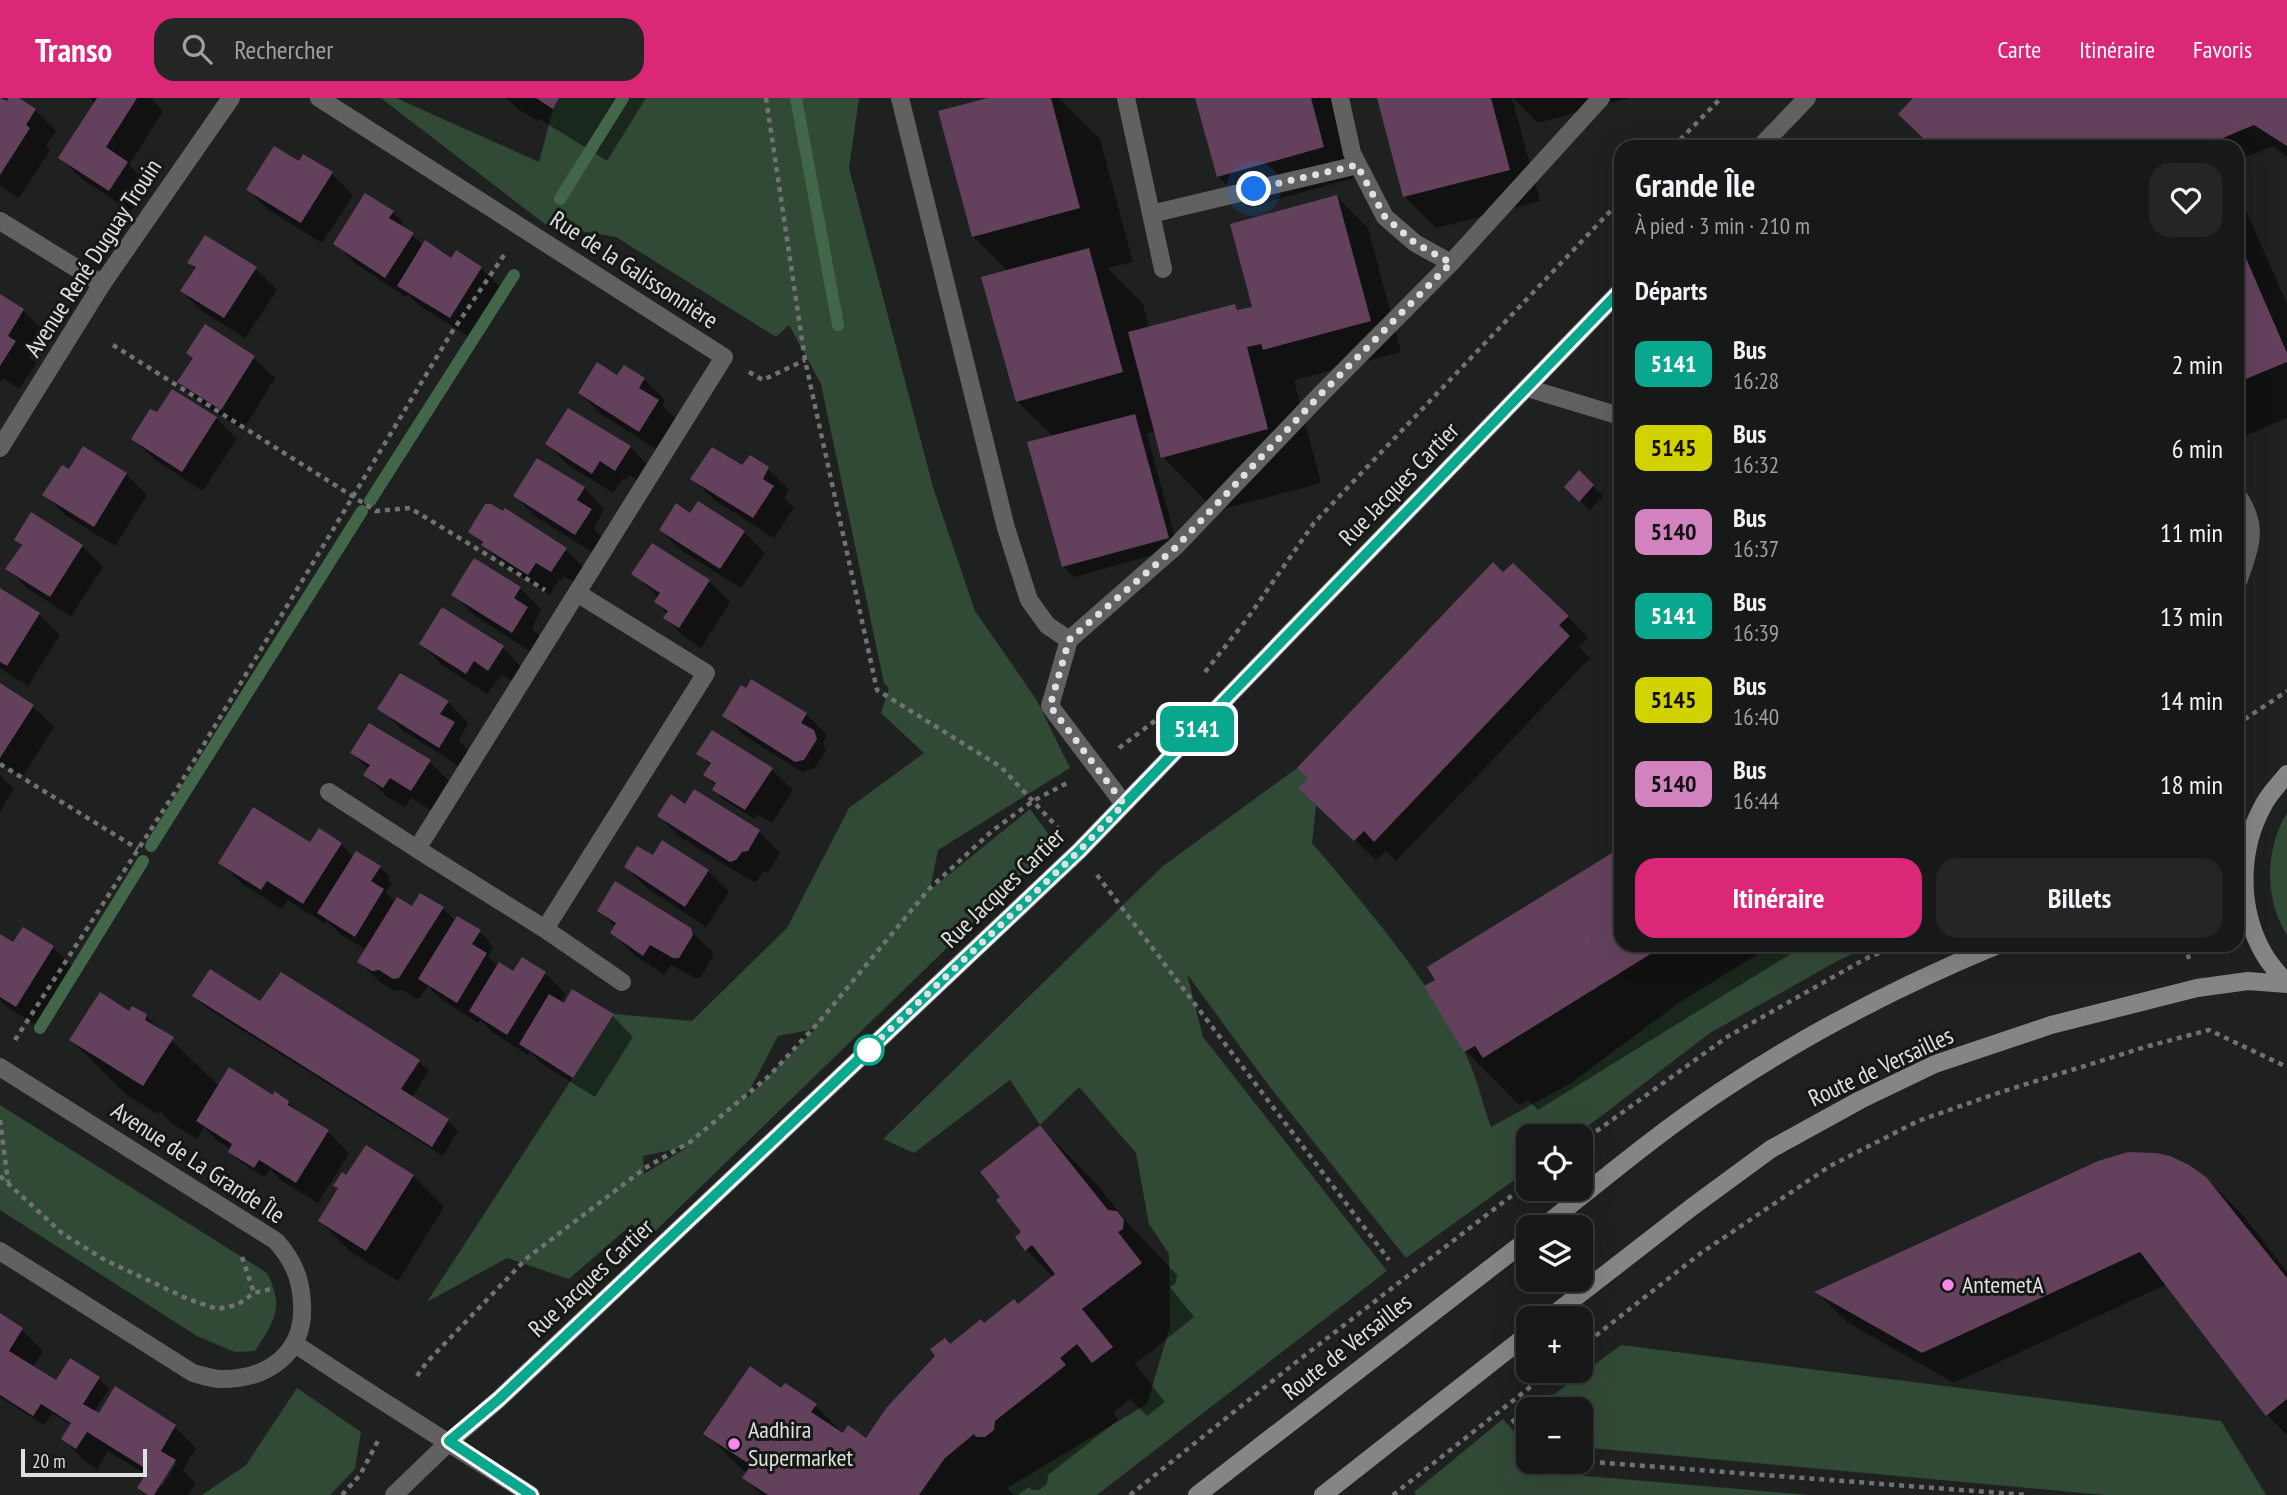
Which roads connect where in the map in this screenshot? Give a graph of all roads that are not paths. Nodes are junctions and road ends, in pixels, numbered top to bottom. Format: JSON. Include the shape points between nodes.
{"nodes":[{"id":1,"x":230,"y":98,"type":"edge"},
{"id":2,"x":319,"y":98,"type":"edge"},
{"id":3,"x":900,"y":98,"type":"edge"},
{"id":4,"x":1126,"y":98,"type":"edge"},
{"id":5,"x":1340,"y":98,"type":"edge"},
{"id":6,"x":1601,"y":98,"type":"edge"},
{"id":7,"x":1807,"y":98,"type":"edge"},
{"id":8,"x":1767,"y":140,"type":"edge"},
{"id":9,"x":1357,"y":165,"type":"junction"},
{"id":10,"x":1151,"y":214,"type":"junction"},
{"id":11,"x":0,"y":221,"type":"edge"},
{"id":12,"x":1451,"y":263,"type":"junction"},
{"id":13,"x":1163,"y":269,"type":"dead end"},
{"id":14,"x":102,"y":284,"type":"junction"},
{"id":15,"x":1614,"y":301,"type":"edge"},
{"id":16,"x":1527,"y":388,"type":"junction"},
{"id":17,"x":1614,"y":414,"type":"edge"},
{"id":18,"x":0,"y":448,"type":"edge"},
{"id":19,"x":2244,"y":506,"type":"edge"},
{"id":20,"x":2244,"y":563,"type":"edge"},
{"id":21,"x":573,"y":599,"type":"junction"},
{"id":22,"x":1069,"y":640,"type":"junction"},
{"id":23,"x":2287,"y":774,"type":"edge"},
{"id":24,"x":329,"y":792,"type":"dead end"},
{"id":25,"x":1124,"y":804,"type":"junction"},
{"id":26,"x":2244,"y":843,"type":"edge"},
{"id":27,"x":417,"y":849,"type":"junction"},
{"id":28,"x":2244,"y":888,"type":"edge"},
{"id":29,"x":545,"y":929,"type":"junction"},
{"id":30,"x":1982,"y":952,"type":"edge"},
{"id":31,"x":622,"y":982,"type":"dead end"},
{"id":32,"x":2287,"y":984,"type":"edge"},
{"id":33,"x":0,"y":1067,"type":"edge"},
{"id":34,"x":1559,"y":1215,"type":"edge"},
{"id":35,"x":1516,"y":1248,"type":"edge"},
{"id":36,"x":0,"y":1251,"type":"edge"},
{"id":37,"x":1564,"y":1306,"type":"edge"},
{"id":38,"x":1516,"y":1343,"type":"edge"},
{"id":39,"x":295,"y":1344,"type":"junction"},
{"id":40,"x":449,"y":1441,"type":"junction"},
{"id":41,"x":394,"y":1495,"type":"edge"},
{"id":42,"x":531,"y":1495,"type":"edge"},
{"id":43,"x":1197,"y":1495,"type":"edge"},
{"id":44,"x":1323,"y":1495,"type":"edge"}],
"edges":[{"from":1,"to":14,"type":"street","name":"Avenue René Duguay Trouin"},
{"from":2,"to":21,"type":"street","name":"Rue de la Galissonnière","via":[[724,357]]},
{"from":3,"to":22,"type":"street","via":[[1006,528],[1029,600],[1047,625]]},
{"from":4,"to":10,"type":"street"},
{"from":5,"to":9,"type":"street"},
{"from":6,"to":12,"type":"street"},
{"from":7,"to":8,"type":"street"},
{"from":9,"to":10,"type":"street"},
{"from":9,"to":12,"type":"street","via":[[1385,217],[1415,243]]},
{"from":10,"to":13,"type":"street"},
{"from":11,"to":14,"type":"street"},
{"from":12,"to":22,"type":"street","via":[[1176,547]]},
{"from":14,"to":18,"type":"street","name":"Avenue René Duguay Trouin"},
{"from":15,"to":16,"type":"street","name":"Rue Jacques Cartier"},
{"from":16,"to":17,"type":"street"},
{"from":16,"to":25,"type":"street","name":"Rue Jacques Cartier"},
{"from":19,"to":20,"type":"street","via":[[2250,516],[2251,541]]},
{"from":21,"to":27,"type":"street","name":"Rue de la Galissonnière"},
{"from":21,"to":29,"type":"street","via":[[706,673]]},
{"from":22,"to":25,"type":"street","via":[[1050,706]]},
{"from":23,"to":26,"type":"main road","via":[[2264,804]]},
{"from":24,"to":27,"type":"street"},
{"from":25,"to":40,"type":"street","name":"Rue Jacques Cartier","via":[[499,1399]]},
{"from":27,"to":29,"type":"street"},
{"from":28,"to":32,"type":"main road","via":[[2249,920],[2264,954]]},
{"from":29,"to":31,"type":"street"},
{"from":30,"to":34,"type":"main road","via":[[1876,1000],[1797,1043],[1719,1093]]},
{"from":32,"to":37,"type":"main road","name":"Route de Versailles","via":[[2248,981],[2197,988],[2050,1025],[1936,1064],[1771,1149]]},
{"from":33,"to":39,"type":"street","name":"Avenue de La Grande Île","via":[[276,1241],[290,1256],[298,1275],[303,1322]]},
{"from":35,"to":43,"type":"main road","name":"Route de Versailles"},
{"from":36,"to":39,"type":"street","via":[[192,1373],[218,1379],[243,1377],[283,1360]]},
{"from":38,"to":44,"type":"main road"},
{"from":39,"to":40,"type":"street"},
{"from":40,"to":41,"type":"street","name":"Rue Jacques Cartier"},
{"from":40,"to":42,"type":"street"}]}
